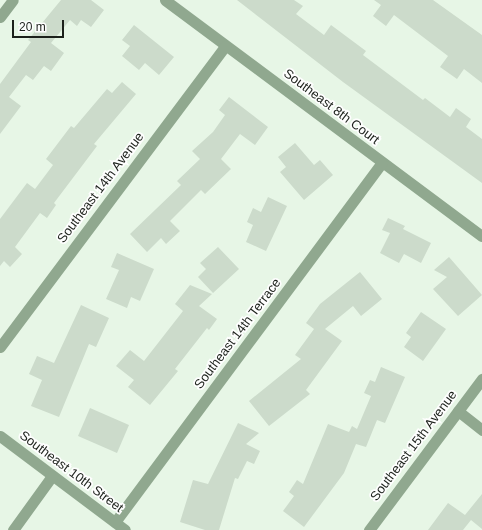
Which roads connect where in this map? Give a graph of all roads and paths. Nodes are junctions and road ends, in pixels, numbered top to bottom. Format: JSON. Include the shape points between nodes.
{"nodes":[{"id":1,"x":13,"y":0,"type":"edge"},
{"id":2,"x":164,"y":0,"type":"edge"},
{"id":3,"x":0,"y":17,"type":"edge"},
{"id":4,"x":225,"y":46,"type":"junction"},
{"id":5,"x":382,"y":163,"type":"junction"},
{"id":6,"x":482,"y":236,"type":"edge"},
{"id":7,"x":0,"y":347,"type":"edge"},
{"id":8,"x":482,"y":379,"type":"edge"},
{"id":9,"x":458,"y":412,"type":"junction"},
{"id":10,"x":482,"y":430,"type":"edge"},
{"id":11,"x":0,"y":436,"type":"edge"},
{"id":12,"x":52,"y":476,"type":"junction"},
{"id":13,"x":115,"y":522,"type":"junction"},
{"id":14,"x":13,"y":530,"type":"edge"},
{"id":15,"x":126,"y":530,"type":"edge"},
{"id":16,"x":369,"y":530,"type":"edge"}],
"edges":[{"from":1,"to":3,"type":"street"},
{"from":2,"to":4,"type":"street","name":"Southeast 8th Court"},
{"from":4,"to":5,"type":"street","name":"Southeast 8th Court"},
{"from":4,"to":7,"type":"street","name":"Southeast 14th Avenue"},
{"from":5,"to":6,"type":"street","name":"Southeast 8th Court"},
{"from":5,"to":13,"type":"street","name":"Southeast 14th Terrace"},
{"from":8,"to":9,"type":"street","name":"Southeast 15th Avenue"},
{"from":9,"to":10,"type":"street"},
{"from":9,"to":16,"type":"street","name":"Southeast 15th Avenue"},
{"from":11,"to":12,"type":"street","name":"Southeast 10th Street"},
{"from":12,"to":13,"type":"street","name":"Southeast 10th Street"},
{"from":12,"to":14,"type":"street"},
{"from":13,"to":15,"type":"street","name":"Southeast 10th Street"}]}
